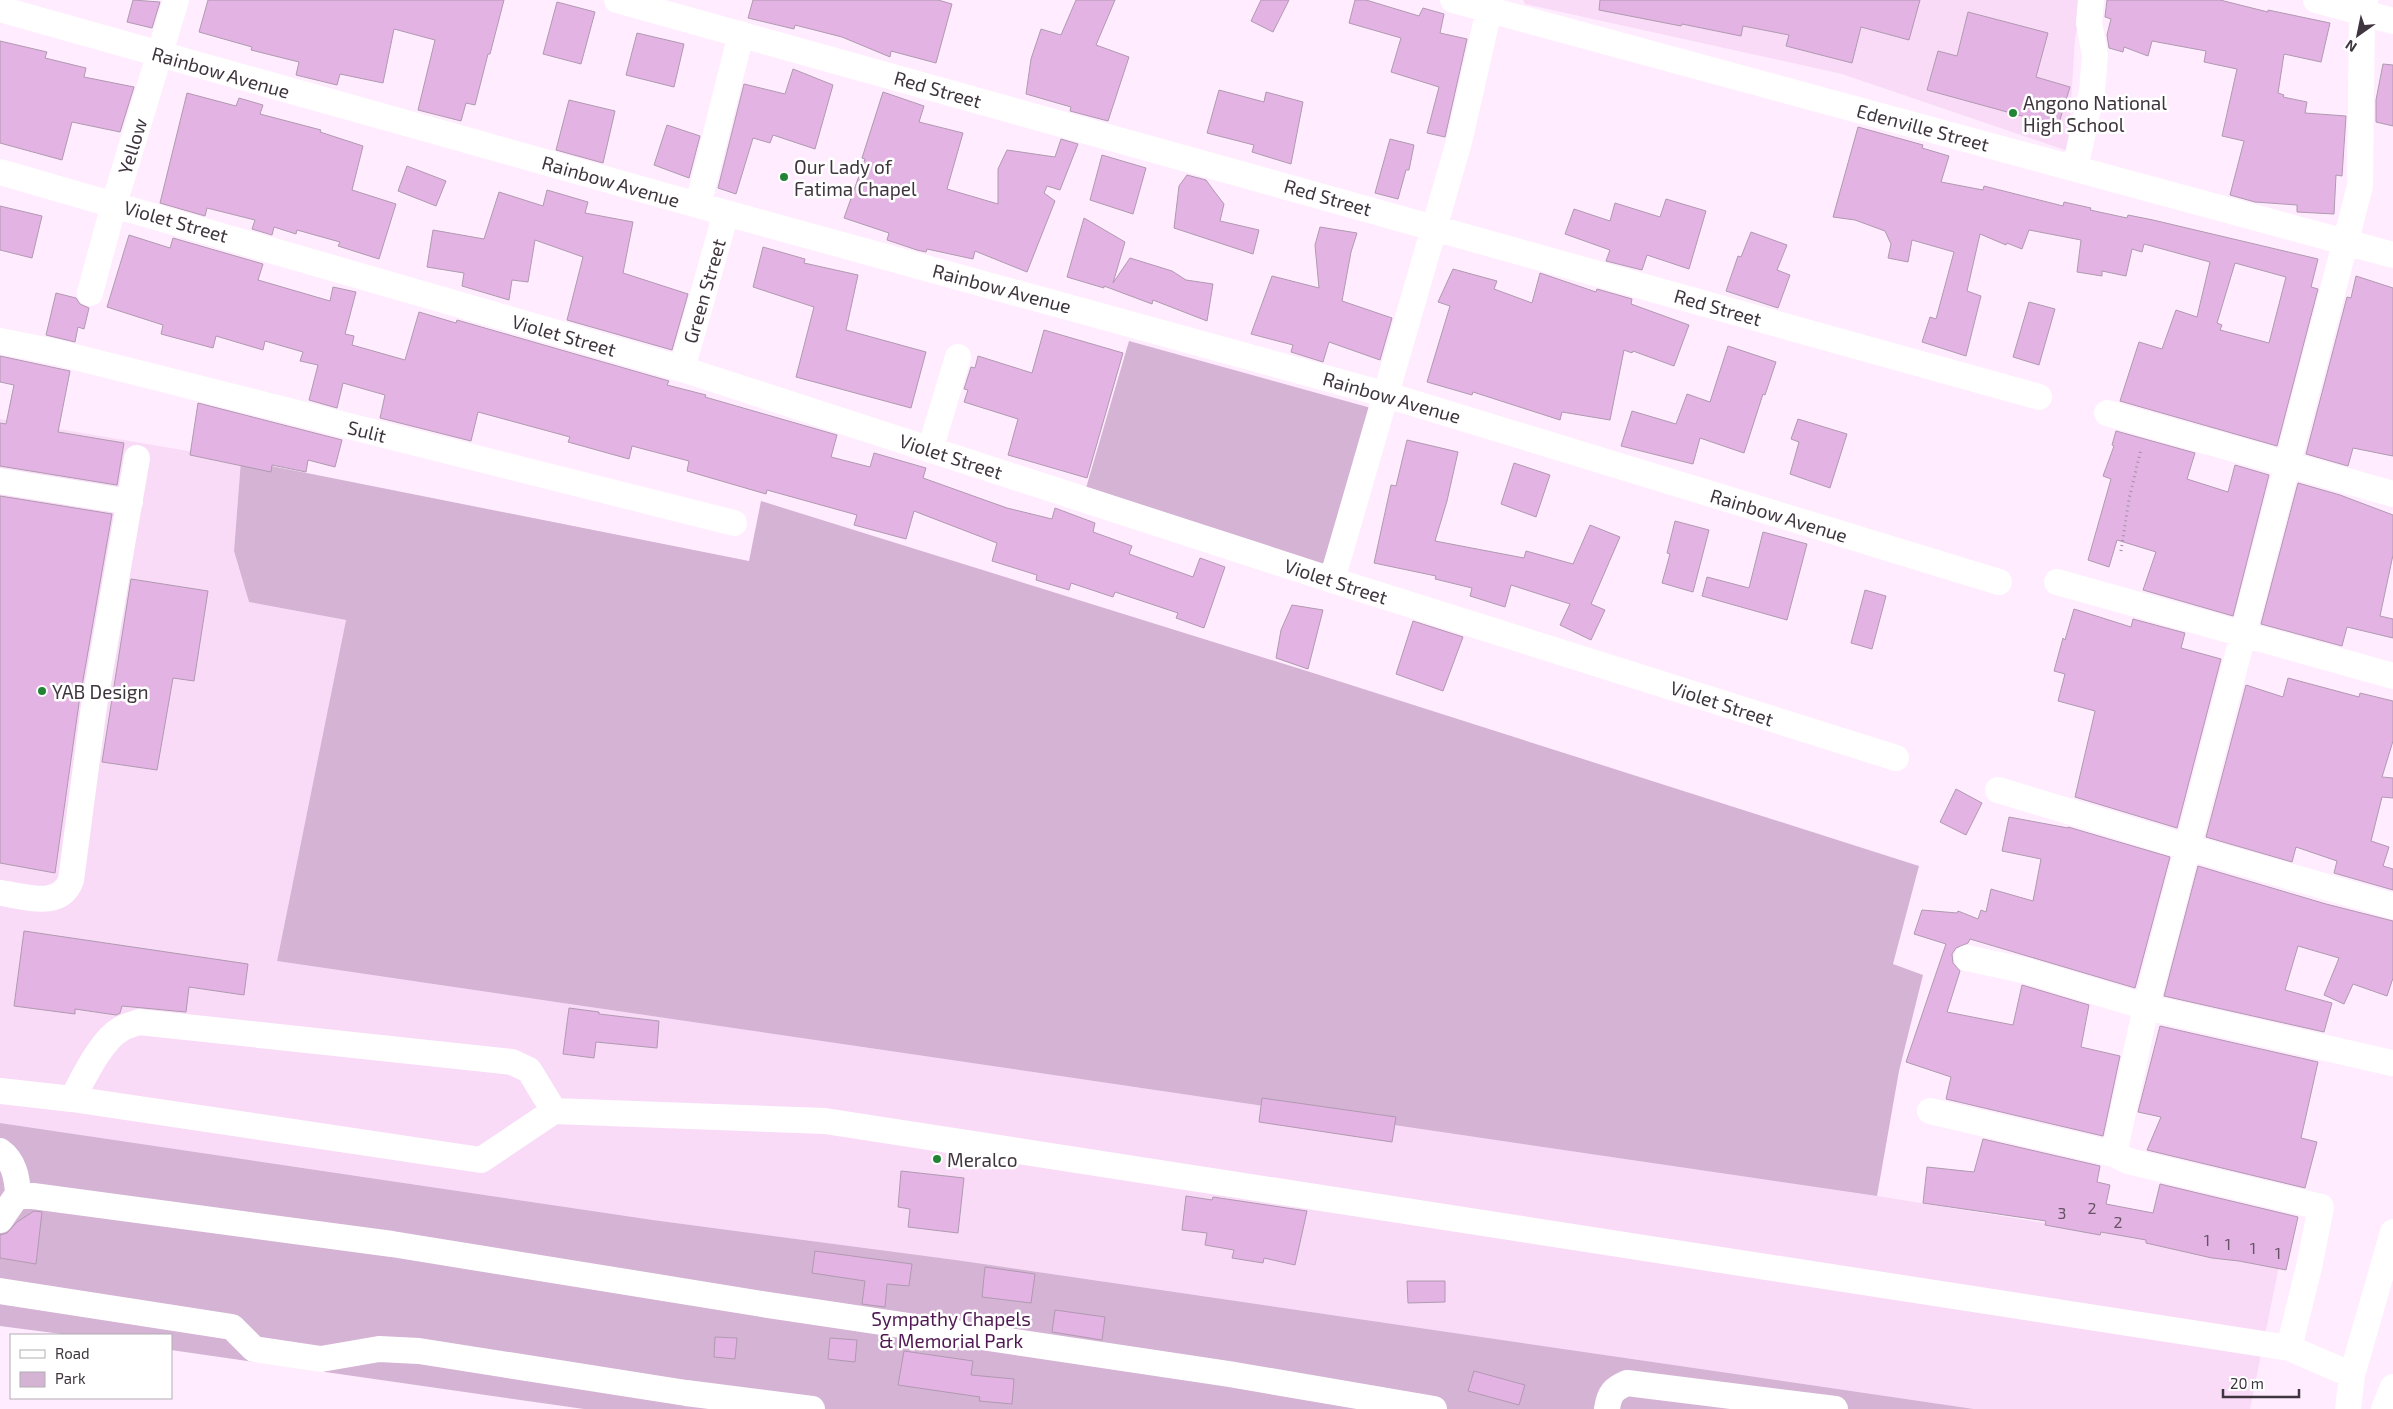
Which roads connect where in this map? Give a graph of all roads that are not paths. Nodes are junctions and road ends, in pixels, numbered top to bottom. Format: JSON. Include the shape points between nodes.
{"nodes":[{"id":1,"x":176,"y":0,"type":"edge"},
{"id":2,"x":617,"y":0,"type":"edge"},
{"id":3,"x":1453,"y":0,"type":"edge"},
{"id":4,"x":2091,"y":0,"type":"edge"},
{"id":5,"x":2316,"y":0,"type":"edge"},
{"id":6,"x":1489,"y":5,"type":"edge"},
{"id":7,"x":2363,"y":6,"type":"edge"},
{"id":8,"x":0,"y":9,"type":"edge"},
{"id":9,"x":2393,"y":21,"type":"edge"},
{"id":10,"x":741,"y":34,"type":"junction"},
{"id":11,"x":159,"y":54,"type":"junction"},
{"id":12,"x":2075,"y":168,"type":"junction"},
{"id":13,"x":0,"y":172,"type":"edge"},
{"id":14,"x":114,"y":204,"type":"junction"},
{"id":15,"x":698,"y":205,"type":"junction"},
{"id":16,"x":726,"y":213,"type":"junction"},
{"id":17,"x":1435,"y":227,"type":"junction"},
{"id":18,"x":2346,"y":242,"type":"junction"},
{"id":19,"x":2393,"y":255,"type":"edge"},
{"id":20,"x":90,"y":293,"type":"dead end"},
{"id":21,"x":0,"y":341,"type":"edge"},
{"id":22,"x":958,"y":357,"type":"dead end"},
{"id":23,"x":682,"y":369,"type":"junction"},
{"id":24,"x":1388,"y":395,"type":"junction"},
{"id":25,"x":2039,"y":397,"type":"dead end"},
{"id":26,"x":2107,"y":413,"type":"dead end"},
{"id":27,"x":930,"y":450,"type":"junction"},
{"id":28,"x":137,"y":458,"type":"dead end"},
{"id":29,"x":2287,"y":464,"type":"junction"},
{"id":30,"x":0,"y":481,"type":"edge"},
{"id":31,"x":2393,"y":494,"type":"edge"},
{"id":32,"x":130,"y":502,"type":"junction"},
{"id":33,"x":734,"y":523,"type":"dead end"},
{"id":34,"x":1332,"y":580,"type":"junction"},
{"id":35,"x":1999,"y":582,"type":"dead end"},
{"id":36,"x":2057,"y":582,"type":"dead end"},
{"id":37,"x":2242,"y":635,"type":"junction"},
{"id":38,"x":2393,"y":676,"type":"edge"},
{"id":39,"x":1896,"y":758,"type":"dead end"},
{"id":40,"x":1998,"y":790,"type":"dead end"},
{"id":41,"x":2187,"y":847,"type":"junction"},
{"id":42,"x":0,"y":893,"type":"edge"},
{"id":43,"x":2393,"y":906,"type":"edge"},
{"id":44,"x":1967,"y":958,"type":"dead end"},
{"id":45,"x":2146,"y":1007,"type":"junction"},
{"id":46,"x":2392,"y":1063,"type":"edge"},
{"id":47,"x":0,"y":1091,"type":"edge"},
{"id":48,"x":72,"y":1099,"type":"junction"},
{"id":49,"x":554,"y":1111,"type":"junction"},
{"id":50,"x":1930,"y":1111,"type":"dead end"},
{"id":51,"x":0,"y":1151,"type":"edge"},
{"id":52,"x":2114,"y":1154,"type":"junction"},
{"id":53,"x":18,"y":1194,"type":"junction"},
{"id":54,"x":0,"y":1220,"type":"edge"},
{"id":55,"x":2393,"y":1232,"type":"edge"},
{"id":56,"x":0,"y":1291,"type":"edge"},
{"id":57,"x":2289,"y":1348,"type":"junction"},
{"id":58,"x":2352,"y":1375,"type":"junction"},
{"id":59,"x":2393,"y":1387,"type":"edge"},
{"id":60,"x":812,"y":1409,"type":"edge"},
{"id":61,"x":1434,"y":1409,"type":"edge"},
{"id":62,"x":1607,"y":1409,"type":"edge"},
{"id":63,"x":1834,"y":1409,"type":"edge"},
{"id":64,"x":2348,"y":1409,"type":"edge"},
{"id":65,"x":2384,"y":1409,"type":"edge"}],
"edges":[{"from":1,"to":11,"type":"street","name":"Yellow"},
{"from":2,"to":10,"type":"street","name":"Red Street"},
{"from":3,"to":6,"type":"street","name":"Edenville Street"},
{"from":4,"to":12,"type":"street","via":[[2088,24],[2095,55],[2092,91]]},
{"from":5,"to":7,"type":"street"},
{"from":6,"to":12,"type":"street","name":"Edenville Street"},
{"from":6,"to":17,"type":"street","via":[[1459,142]]},
{"from":7,"to":9,"type":"street"},
{"from":7,"to":18,"type":"street","via":[[2360,186]]},
{"from":8,"to":11,"type":"street","name":"Rainbow Avenue"},
{"from":10,"to":15,"type":"street"},
{"from":10,"to":17,"type":"street","name":"Red Street"},
{"from":11,"to":14,"type":"street","name":"Yellow"},
{"from":11,"to":15,"type":"street","name":"Rainbow Avenue"},
{"from":12,"to":18,"type":"street","name":"Edenville Street"},
{"from":13,"to":14,"type":"street","name":"Violet Street"},
{"from":14,"to":20,"type":"street","name":"Yellow"},
{"from":14,"to":23,"type":"street","name":"Violet Street"},
{"from":15,"to":16,"type":"street","name":"Rainbow Avenue"},
{"from":16,"to":23,"type":"street","name":"Green Street"},
{"from":16,"to":24,"type":"street","name":"Rainbow Avenue"},
{"from":17,"to":24,"type":"street"},
{"from":17,"to":25,"type":"street","name":"Red Street"},
{"from":18,"to":19,"type":"street","name":"Edenville Street"},
{"from":18,"to":29,"type":"street"},
{"from":21,"to":33,"type":"street","name":"Sulit","via":[[55,352]]},
{"from":22,"to":27,"type":"street"},
{"from":23,"to":27,"type":"street","name":"Violet Street"},
{"from":24,"to":34,"type":"street"},
{"from":24,"to":35,"type":"street","name":"Rainbow Avenue"},
{"from":26,"to":29,"type":"street"},
{"from":27,"to":34,"type":"street","name":"Violet Street"},
{"from":28,"to":32,"type":"street"},
{"from":29,"to":31,"type":"street"},
{"from":29,"to":37,"type":"street"},
{"from":30,"to":32,"type":"street"},
{"from":32,"to":42,"type":"street","via":[[94,706],[71,880],[59,897],[44,899]]},
{"from":34,"to":39,"type":"street","name":"Violet Street"},
{"from":36,"to":37,"type":"street"},
{"from":37,"to":38,"type":"street"},
{"from":37,"to":41,"type":"street"},
{"from":40,"to":41,"type":"street"},
{"from":41,"to":43,"type":"street"},
{"from":41,"to":45,"type":"street"},
{"from":44,"to":45,"type":"street","via":[[2027,971]]},
{"from":45,"to":46,"type":"street"},
{"from":45,"to":52,"type":"street"},
{"from":47,"to":48,"type":"street"},
{"from":48,"to":49,"type":"street","via":[[481,1160]]},
{"from":48,"to":49,"type":"street","via":[[110,1038],[120,1029],[139,1022],[512,1062],[528,1070]]},
{"from":49,"to":57,"type":"street","via":[[825,1121]]},
{"from":50,"to":52,"type":"street"},
{"from":51,"to":53,"type":"street","via":[[6,1155],[16,1174]]},
{"from":52,"to":57,"type":"street","via":[[2128,1161],[2321,1207],[2310,1267]]},
{"from":53,"to":54,"type":"street"},
{"from":53,"to":61,"type":"street","via":[[392,1244],[1229,1374]]},
{"from":55,"to":58,"type":"street"},
{"from":56,"to":60,"type":"street","via":[[232,1327],[254,1349],[321,1359],[380,1349],[419,1351],[686,1393]]},
{"from":57,"to":58,"type":"street"},
{"from":58,"to":64,"type":"street"},
{"from":59,"to":65,"type":"street"},
{"from":62,"to":63,"type":"street","via":[[1609,1396],[1627,1383]]}]}
